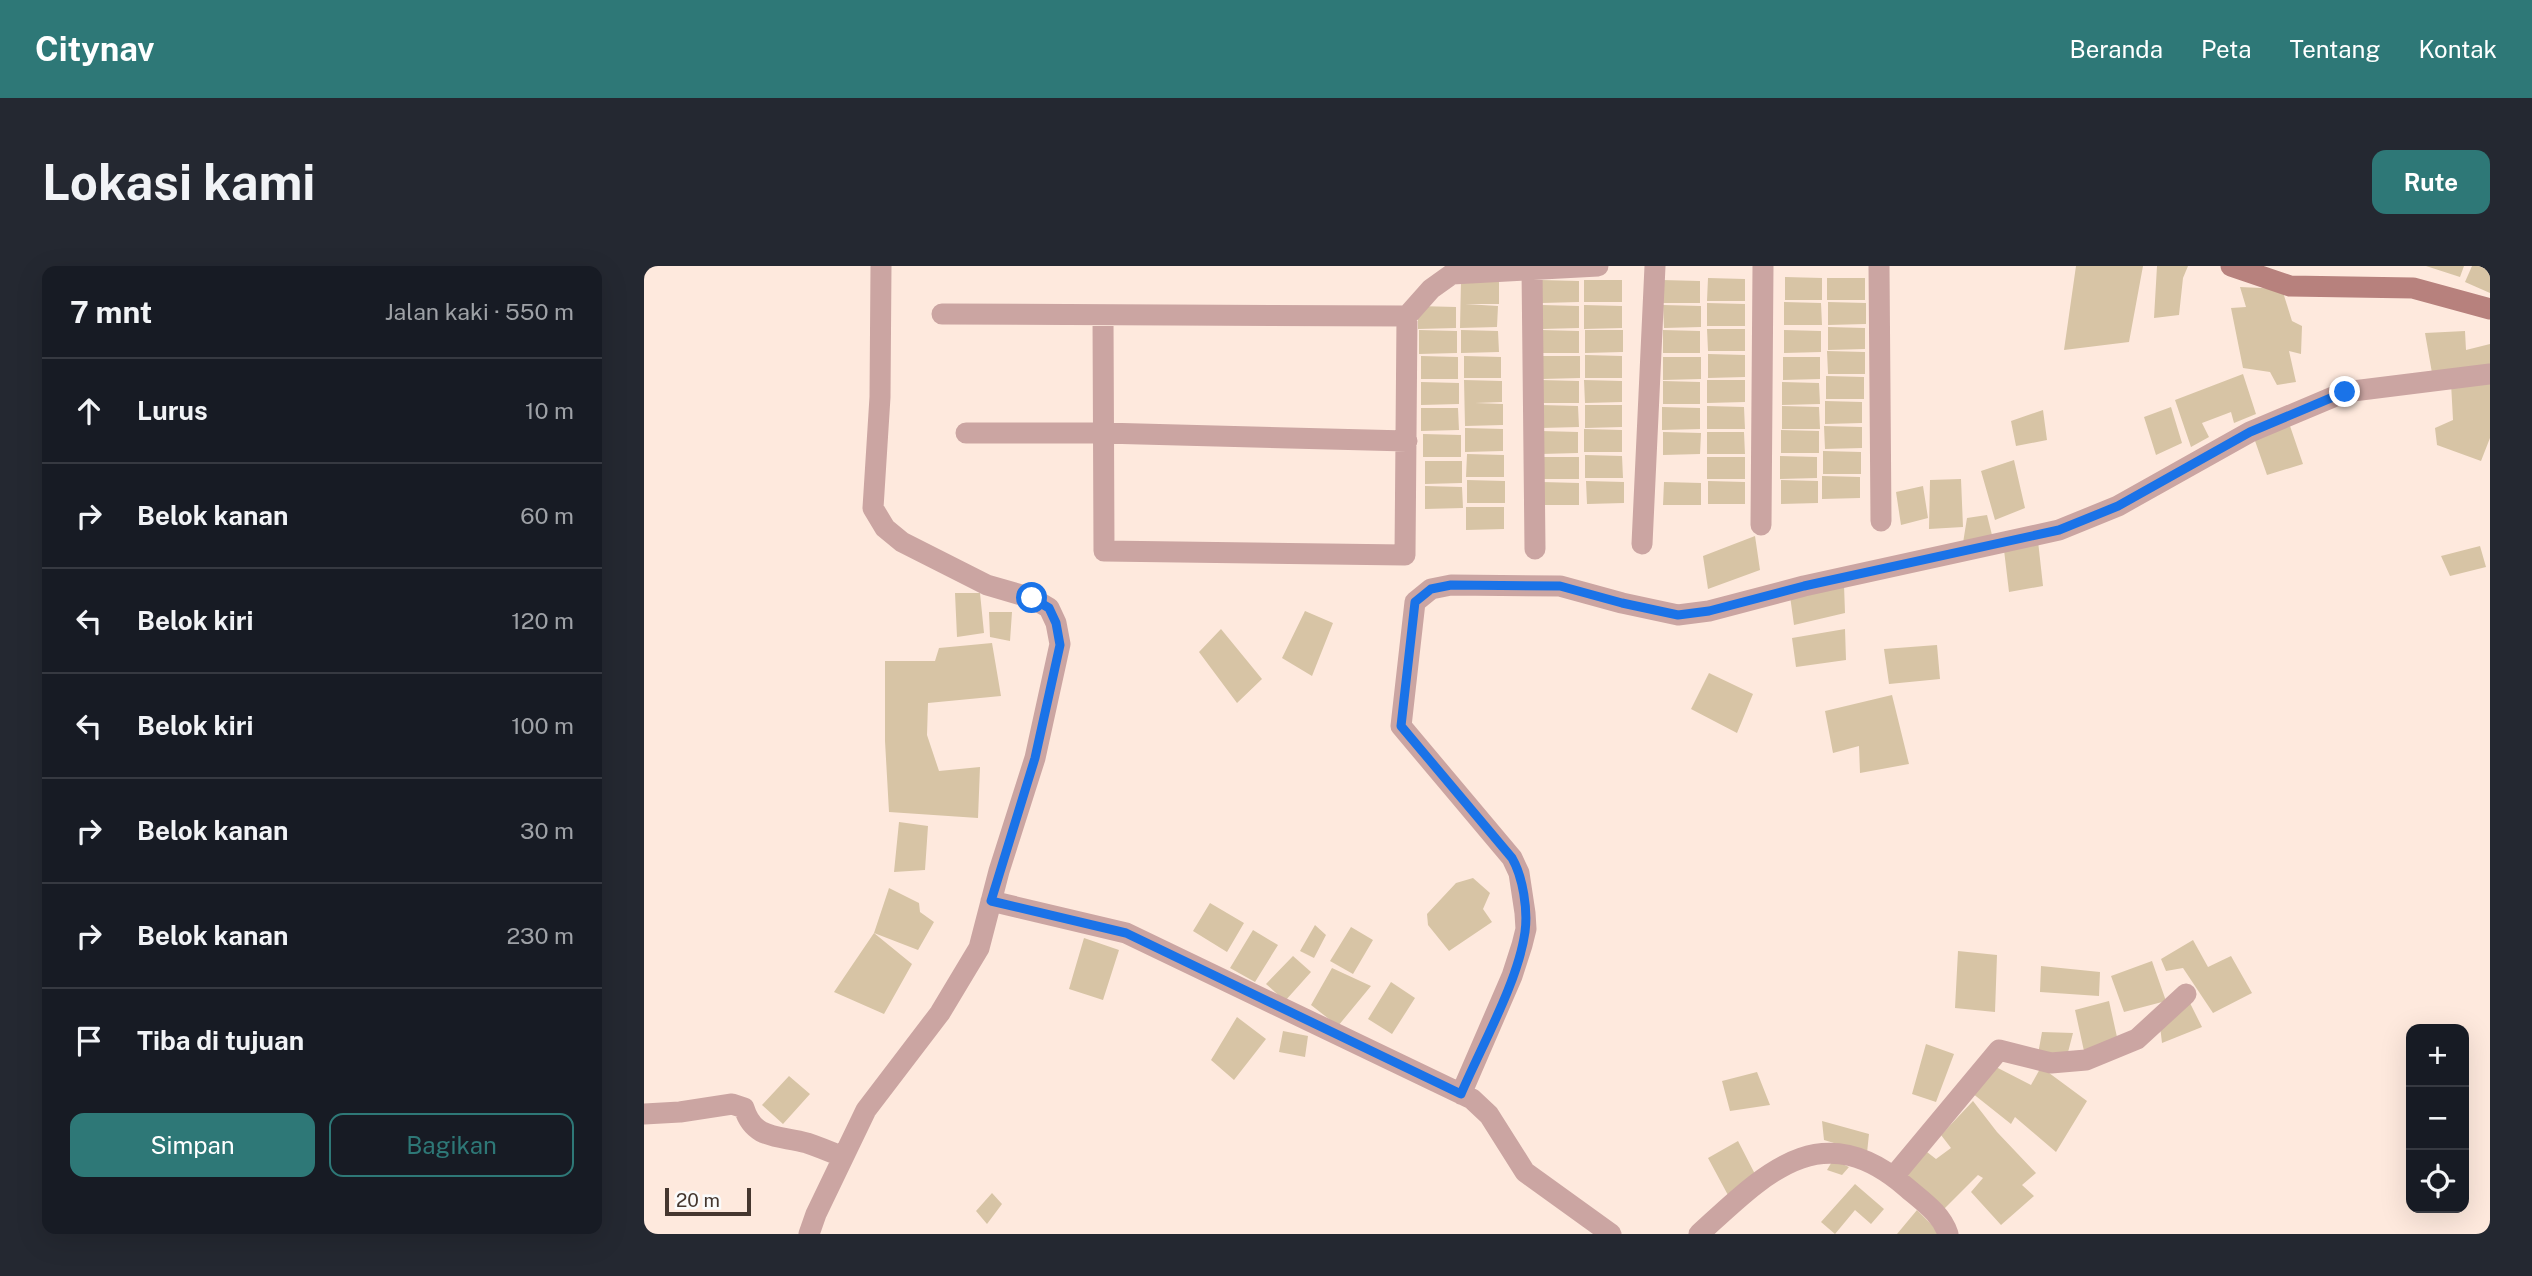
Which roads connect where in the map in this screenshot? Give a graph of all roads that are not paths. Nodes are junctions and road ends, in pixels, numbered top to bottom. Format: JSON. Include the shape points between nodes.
{"nodes":[{"id":1,"x":881,"y":266,"type":"edge"},
{"id":2,"x":1598,"y":266,"type":"edge"},
{"id":3,"x":1655,"y":266,"type":"edge"},
{"id":4,"x":1763,"y":266,"type":"edge"},
{"id":5,"x":1879,"y":266,"type":"edge"},
{"id":6,"x":2231,"y":266,"type":"edge"},
{"id":7,"x":1532,"y":268,"type":"junction"},
{"id":8,"x":2490,"y":309,"type":"edge"},
{"id":9,"x":942,"y":314,"type":"dead end"},
{"id":10,"x":1103,"y":316,"type":"junction"},
{"id":11,"x":1407,"y":316,"type":"junction"},
{"id":12,"x":2490,"y":374,"type":"edge"},
{"id":13,"x":966,"y":433,"type":"dead end"},
{"id":14,"x":1103,"y":433,"type":"junction"},
{"id":15,"x":1407,"y":441,"type":"junction"},
{"id":16,"x":1881,"y":521,"type":"dead end"},
{"id":17,"x":1761,"y":525,"type":"dead end"},
{"id":18,"x":1642,"y":544,"type":"dead end"},
{"id":19,"x":1535,"y":549,"type":"dead end"},
{"id":20,"x":991,"y":901,"type":"junction"},
{"id":21,"x":2186,"y":994,"type":"dead end"},
{"id":22,"x":1461,"y":1094,"type":"junction"},
{"id":23,"x":644,"y":1114,"type":"edge"},
{"id":24,"x":843,"y":1157,"type":"junction"},
{"id":25,"x":1894,"y":1176,"type":"junction"},
{"id":26,"x":809,"y":1234,"type":"edge"},
{"id":27,"x":1611,"y":1234,"type":"edge"},
{"id":28,"x":1699,"y":1234,"type":"edge"},
{"id":29,"x":1948,"y":1234,"type":"edge"}],
"edges":[{"from":1,"to":20,"type":"street","via":[[873,508],[885,528],[902,542],[987,585],[1049,608],[1060,645],[1035,758]]},
{"from":2,"to":7,"type":"street"},
{"from":3,"to":18,"type":"street"},
{"from":4,"to":17,"type":"street"},
{"from":5,"to":16,"type":"street"},
{"from":6,"to":8,"type":"street","via":[[2290,286],[2413,288]]},
{"from":7,"to":11,"type":"street","via":[[1452,274]]},
{"from":7,"to":19,"type":"street"},
{"from":9,"to":10,"type":"street"},
{"from":10,"to":11,"type":"street"},
{"from":10,"to":14,"type":"street"},
{"from":11,"to":15,"type":"street"},
{"from":12,"to":22,"type":"street","via":[[2345,392],[2250,432],[2118,506],[2059,530],[1709,611],[1678,615],[1560,586],[1451,585],[1431,589],[1415,602],[1401,726],[1512,858],[1525,912],[1519,958]]},
{"from":13,"to":14,"type":"street"},
{"from":14,"to":15,"type":"street"},
{"from":14,"to":15,"type":"street","via":[[1104,551],[1405,555]]},
{"from":20,"to":22,"type":"street","via":[[1126,933]]},
{"from":20,"to":24,"type":"street","via":[[979,948],[940,1013],[866,1110]]},
{"from":21,"to":25,"type":"street","via":[[2137,1039],[2086,1060],[2051,1063],[1999,1050]]},
{"from":22,"to":27,"type":"street","via":[[1485,1109],[1525,1172]]},
{"from":23,"to":24,"type":"street","via":[[732,1104],[744,1108],[759,1131],[768,1136],[808,1143]]},
{"from":24,"to":26,"type":"street"},
{"from":25,"to":28,"type":"street","via":[[1847,1156],[1818,1152],[1788,1161],[1758,1181]]},
{"from":25,"to":29,"type":"street","via":[[1936,1213]]}]}
